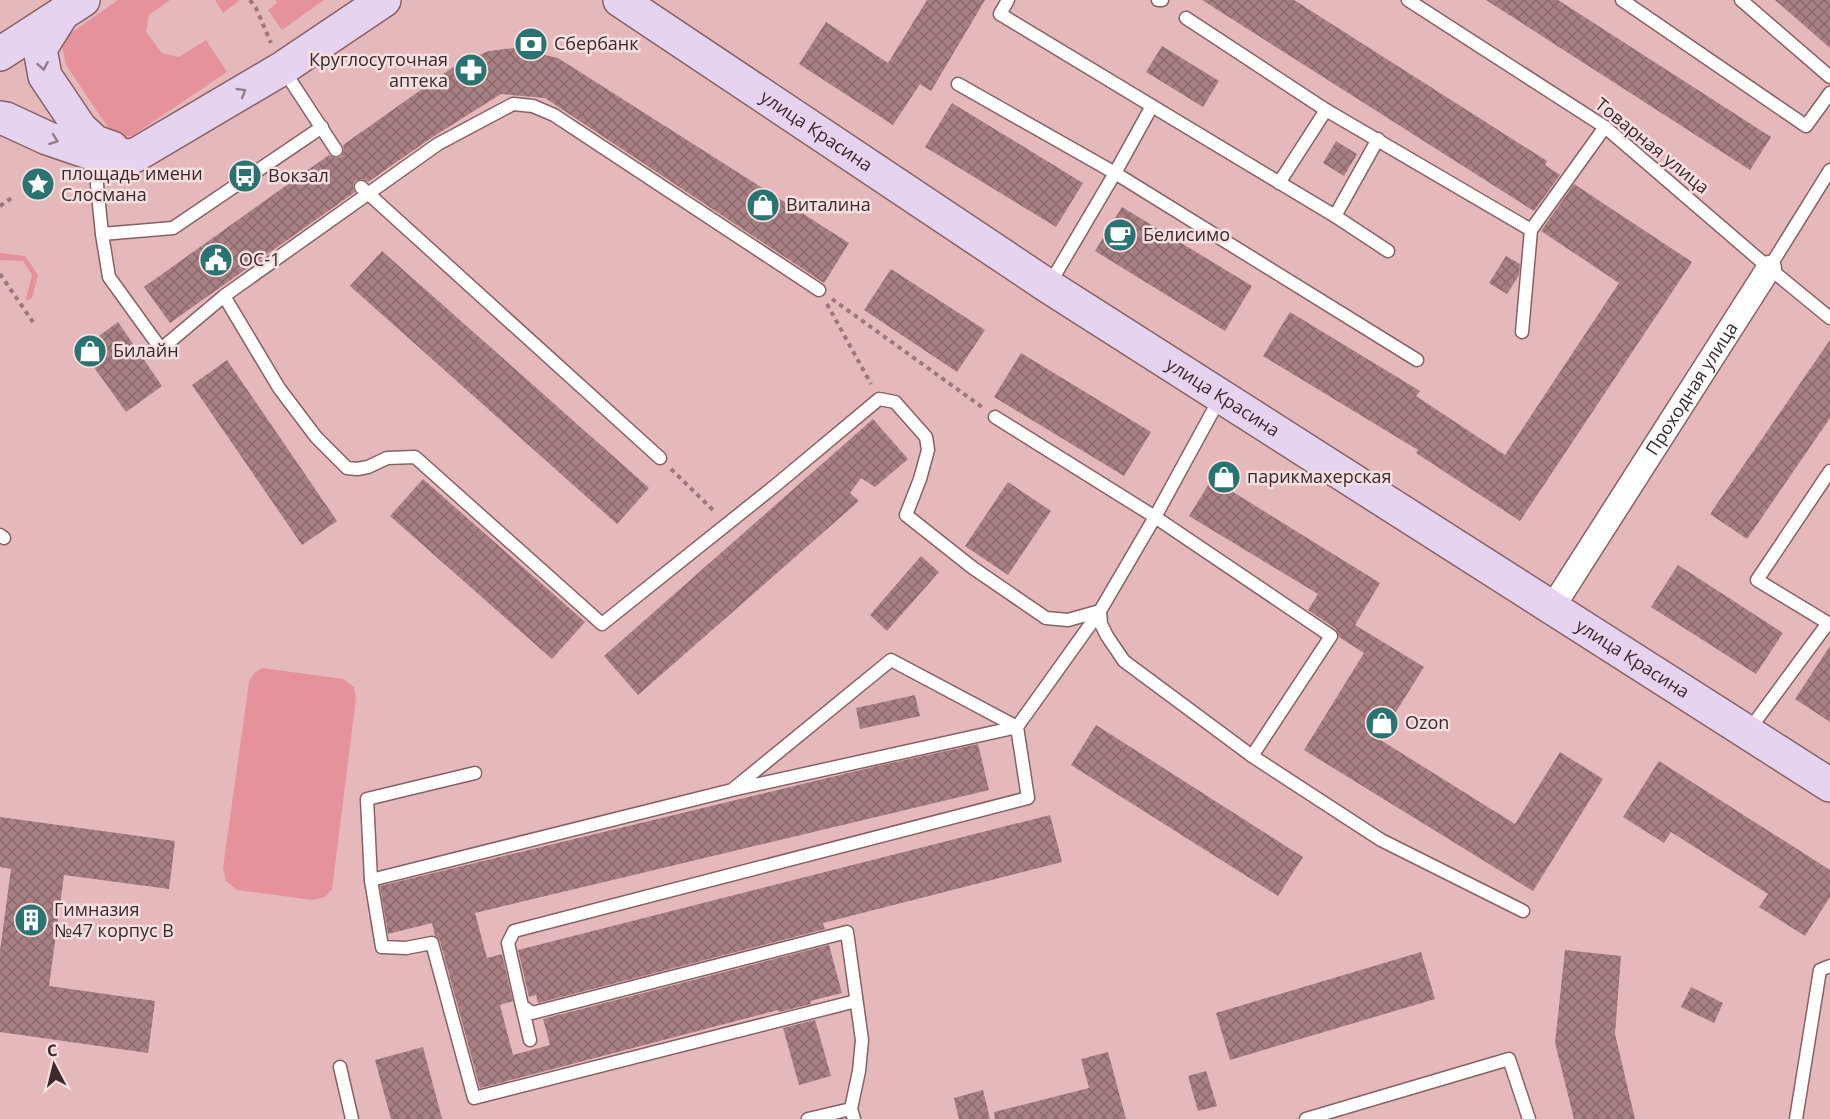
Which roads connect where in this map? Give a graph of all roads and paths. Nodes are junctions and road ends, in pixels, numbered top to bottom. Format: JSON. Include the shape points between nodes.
{"nodes":[{"id":1,"x":250,"y":0,"type":"edge"},
{"id":2,"x":384,"y":0,"type":"edge"},
{"id":3,"x":620,"y":0,"type":"edge"},
{"id":4,"x":1008,"y":0,"type":"edge"},
{"id":5,"x":1408,"y":0,"type":"edge"},
{"id":6,"x":1622,"y":0,"type":"edge"},
{"id":7,"x":1741,"y":0,"type":"edge"},
{"id":8,"x":73,"y":7,"type":"edge"},
{"id":9,"x":1186,"y":18,"type":"dead end"},
{"id":10,"x":0,"y":54,"type":"edge"},
{"id":11,"x":282,"y":68,"type":"junction"},
{"id":12,"x":1830,"y":77,"type":"edge"},
{"id":13,"x":958,"y":84,"type":"dead end"},
{"id":14,"x":1830,"y":93,"type":"edge"},
{"id":15,"x":1152,"y":106,"type":"junction"},
{"id":16,"x":1326,"y":110,"type":"junction"},
{"id":17,"x":0,"y":118,"type":"edge"},
{"id":18,"x":322,"y":127,"type":"junction"},
{"id":19,"x":1605,"y":127,"type":"junction"},
{"id":20,"x":1378,"y":139,"type":"junction"},
{"id":21,"x":336,"y":150,"type":"dead end"},
{"id":22,"x":94,"y":154,"type":"junction"},
{"id":23,"x":134,"y":156,"type":"junction"},
{"id":24,"x":1830,"y":170,"type":"edge"},
{"id":25,"x":1114,"y":173,"type":"junction"},
{"id":26,"x":1279,"y":183,"type":"junction"},
{"id":27,"x":364,"y":191,"type":"junction"},
{"id":28,"x":13,"y":197,"type":"dead end"},
{"id":29,"x":0,"y":206,"type":"edge"},
{"id":30,"x":1335,"y":216,"type":"junction"},
{"id":31,"x":1531,"y":230,"type":"junction"},
{"id":32,"x":102,"y":234,"type":"junction"},
{"id":33,"x":1388,"y":250,"type":"dead end"},
{"id":34,"x":1769,"y":268,"type":"junction"},
{"id":35,"x":0,"y":274,"type":"edge"},
{"id":36,"x":1048,"y":286,"type":"junction"},
{"id":37,"x":819,"y":290,"type":"junction"},
{"id":38,"x":224,"y":296,"type":"junction"},
{"id":39,"x":1830,"y":318,"type":"edge"},
{"id":40,"x":34,"y":325,"type":"dead end"},
{"id":41,"x":1522,"y":332,"type":"dead end"},
{"id":42,"x":1417,"y":360,"type":"dead end"},
{"id":43,"x":1221,"y":395,"type":"junction"},
{"id":44,"x":879,"y":399,"type":"junction"},
{"id":45,"x":996,"y":417,"type":"joint"},
{"id":46,"x":660,"y":458,"type":"joint"},
{"id":47,"x":1830,"y":471,"type":"edge"},
{"id":48,"x":1155,"y":517,"type":"junction"},
{"id":49,"x":727,"y":524,"type":"junction"},
{"id":50,"x":1552,"y":608,"type":"junction"},
{"id":51,"x":1100,"y":611,"type":"junction"},
{"id":52,"x":1829,"y":624,"type":"edge"},
{"id":53,"x":1017,"y":727,"type":"junction"},
{"id":54,"x":1748,"y":733,"type":"junction"},
{"id":55,"x":1252,"y":756,"type":"junction"},
{"id":56,"x":475,"y":773,"type":"dead end"},
{"id":57,"x":1830,"y":785,"type":"edge"},
{"id":58,"x":732,"y":790,"type":"junction"},
{"id":59,"x":371,"y":880,"type":"junction"},
{"id":60,"x":1523,"y":911,"type":"dead end"},
{"id":61,"x":1830,"y":966,"type":"edge"},
{"id":62,"x":856,"y":1001,"type":"junction"},
{"id":63,"x":522,"y":1006,"type":"junction"},
{"id":64,"x":530,"y":1040,"type":"dead end"},
{"id":65,"x":340,"y":1067,"type":"dead end"},
{"id":66,"x":852,"y":1114,"type":"edge"},
{"id":67,"x":352,"y":1119,"type":"edge"},
{"id":68,"x":808,"y":1119,"type":"edge"},
{"id":69,"x":1305,"y":1119,"type":"edge"},
{"id":70,"x":1529,"y":1119,"type":"edge"},
{"id":71,"x":1796,"y":1119,"type":"edge"}],
"edges":[{"from":1,"to":11,"type":"path"},
{"from":2,"to":11,"type":"main road"},
{"from":3,"to":36,"type":"main road","name":"улица Красина"},
{"from":4,"to":15,"type":"lane","via":[[1000,14]]},
{"from":5,"to":19,"type":"lane","name":"Товарная улица"},
{"from":6,"to":14,"type":"lane","via":[[1806,126]]},
{"from":7,"to":12,"type":"lane"},
{"from":8,"to":10,"type":"main road"},
{"from":8,"to":23,"type":"main road","one_way":true,"via":[[40,49],[45,76],[80,128],[95,142]]},
{"from":9,"to":16,"type":"lane"},
{"from":11,"to":18,"type":"lane"},
{"from":23,"to":11,"type":"main road","one_way":true},
{"from":13,"to":25,"type":"lane"},
{"from":15,"to":25,"type":"lane"},
{"from":15,"to":26,"type":"lane"},
{"from":16,"to":20,"type":"lane"},
{"from":16,"to":26,"type":"lane"},
{"from":17,"to":22,"type":"main road","one_way":true},
{"from":18,"to":21,"type":"lane"},
{"from":18,"to":32,"type":"lane","via":[[173,228]]},
{"from":19,"to":31,"type":"lane"},
{"from":19,"to":34,"type":"lane","name":"Товарная улица"},
{"from":20,"to":30,"type":"lane"},
{"from":20,"to":31,"type":"lane"},
{"from":22,"to":23,"type":"main road"},
{"from":22,"to":32,"type":"lane"},
{"from":24,"to":34,"type":"lane","name":"Проходная улица"},
{"from":25,"to":36,"type":"lane"},
{"from":25,"to":42,"type":"lane"},
{"from":26,"to":30,"type":"lane"},
{"from":27,"to":37,"type":"lane","via":[[438,144],[513,104],[534,106],[554,115]]},
{"from":27,"to":38,"type":"lane"},
{"from":27,"to":46,"type":"lane"},
{"from":28,"to":29,"type":"path"},
{"from":30,"to":33,"type":"lane"},
{"from":31,"to":41,"type":"lane"},
{"from":32,"to":38,"type":"lane","via":[[109,277],[161,350]]},
{"from":34,"to":39,"type":"lane","name":"Товарная улица"},
{"from":34,"to":50,"type":"street","name":"Проходная улица"},
{"from":35,"to":40,"type":"path"},
{"from":36,"to":43,"type":"main road","name":"улица Красина"},
{"from":37,"to":44,"type":"path"},
{"from":37,"to":45,"type":"path"},
{"from":38,"to":49,"type":"lane","via":[[279,388],[316,437],[347,468],[368,467],[387,458],[415,458],[602,624]]},
{"from":43,"to":48,"type":"lane"},
{"from":43,"to":50,"type":"main road","name":"улица Красина"},
{"from":44,"to":49,"type":"lane"},
{"from":44,"to":51,"type":"lane","via":[[895,402],[926,437],[920,480],[906,515],[1046,618],[1068,620]]},
{"from":45,"to":48,"type":"lane"},
{"from":46,"to":49,"type":"path"},
{"from":47,"to":52,"type":"lane","via":[[1757,580]]},
{"from":48,"to":51,"type":"lane"},
{"from":48,"to":55,"type":"lane","via":[[1331,636]]},
{"from":50,"to":54,"type":"main road","name":"улица Красина"},
{"from":51,"to":53,"type":"lane"},
{"from":51,"to":55,"type":"lane","via":[[1101,624],[1124,661]]},
{"from":52,"to":54,"type":"lane"},
{"from":53,"to":58,"type":"lane"},
{"from":53,"to":58,"type":"lane","via":[[891,660]]},
{"from":53,"to":63,"type":"lane","via":[[1028,798],[514,931],[508,943]]},
{"from":54,"to":57,"type":"main road","name":"улица Красина"},
{"from":55,"to":60,"type":"lane","via":[[1381,840]]},
{"from":56,"to":59,"type":"lane","via":[[367,799]]},
{"from":58,"to":59,"type":"lane"},
{"from":59,"to":62,"type":"lane","via":[[382,947],[432,943],[474,1098]]},
{"from":61,"to":71,"type":"lane","via":[[1820,970]]},
{"from":62,"to":63,"type":"lane","via":[[847,932],[532,1013]]},
{"from":62,"to":66,"type":"lane","via":[[862,1040]]},
{"from":63,"to":64,"type":"lane"},
{"from":65,"to":67,"type":"lane"},
{"from":66,"to":68,"type":"lane"},
{"from":69,"to":70,"type":"lane","via":[[1509,1059]]}]}
